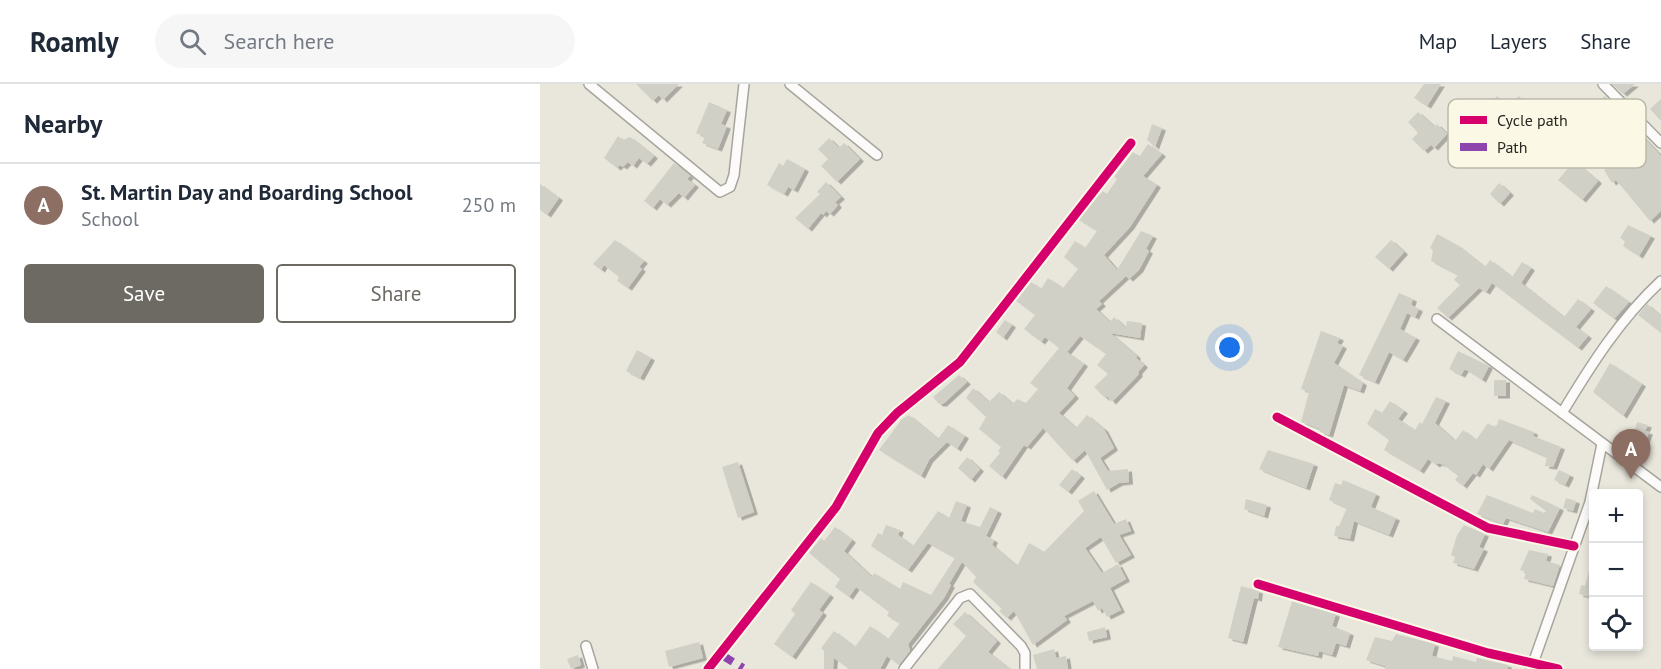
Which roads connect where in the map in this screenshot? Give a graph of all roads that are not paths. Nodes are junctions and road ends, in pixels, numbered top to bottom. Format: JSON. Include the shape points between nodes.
{"nodes":[{"id":1,"x":589,"y":84,"type":"edge"},
{"id":2,"x":744,"y":84,"type":"edge"},
{"id":3,"x":790,"y":84,"type":"edge"},
{"id":4,"x":1603,"y":84,"type":"edge"},
{"id":5,"x":1618,"y":99,"type":"edge"},
{"id":6,"x":1646,"y":128,"type":"edge"},
{"id":7,"x":1131,"y":143,"type":"dead end"},
{"id":8,"x":1661,"y":143,"type":"edge"},
{"id":9,"x":877,"y":155,"type":"dead end"},
{"id":10,"x":1661,"y":280,"type":"edge"},
{"id":11,"x":1437,"y":319,"type":"dead end"},
{"id":12,"x":1562,"y":413,"type":"junction"},
{"id":13,"x":1277,"y":417,"type":"dead end"},
{"id":14,"x":1602,"y":444,"type":"junction"},
{"id":15,"x":1661,"y":487,"type":"edge"},
{"id":16,"x":1574,"y":546,"type":"junction"},
{"id":17,"x":1258,"y":584,"type":"dead end"},
{"id":18,"x":586,"y":646,"type":"dead end"},
{"id":19,"x":1532,"y":665,"type":"edge"},
{"id":20,"x":593,"y":669,"type":"edge"},
{"id":21,"x":708,"y":669,"type":"edge"},
{"id":22,"x":904,"y":669,"type":"edge"},
{"id":23,"x":1025,"y":669,"type":"edge"},
{"id":24,"x":1558,"y":669,"type":"edge"}],
"edges":[{"from":1,"to":2,"type":"street","via":[[720,192],[730,187],[734,175]]},
{"from":3,"to":9,"type":"street"},
{"from":4,"to":5,"type":"street"},
{"from":6,"to":8,"type":"street"},
{"from":7,"to":21,"type":"street","via":[[960,362],[878,433],[836,507]]},
{"from":10,"to":12,"type":"street","via":[[1603,346]]},
{"from":11,"to":12,"type":"street"},
{"from":12,"to":14,"type":"street"},
{"from":13,"to":16,"type":"street","via":[[1488,528]]},
{"from":14,"to":15,"type":"street"},
{"from":14,"to":16,"type":"street","via":[[1590,502]]},
{"from":16,"to":19,"type":"street"},
{"from":17,"to":19,"type":"street"},
{"from":18,"to":20,"type":"street"},
{"from":19,"to":24,"type":"street"},
{"from":22,"to":23,"type":"street","via":[[960,598],[970,594],[1021,646]]}]}
